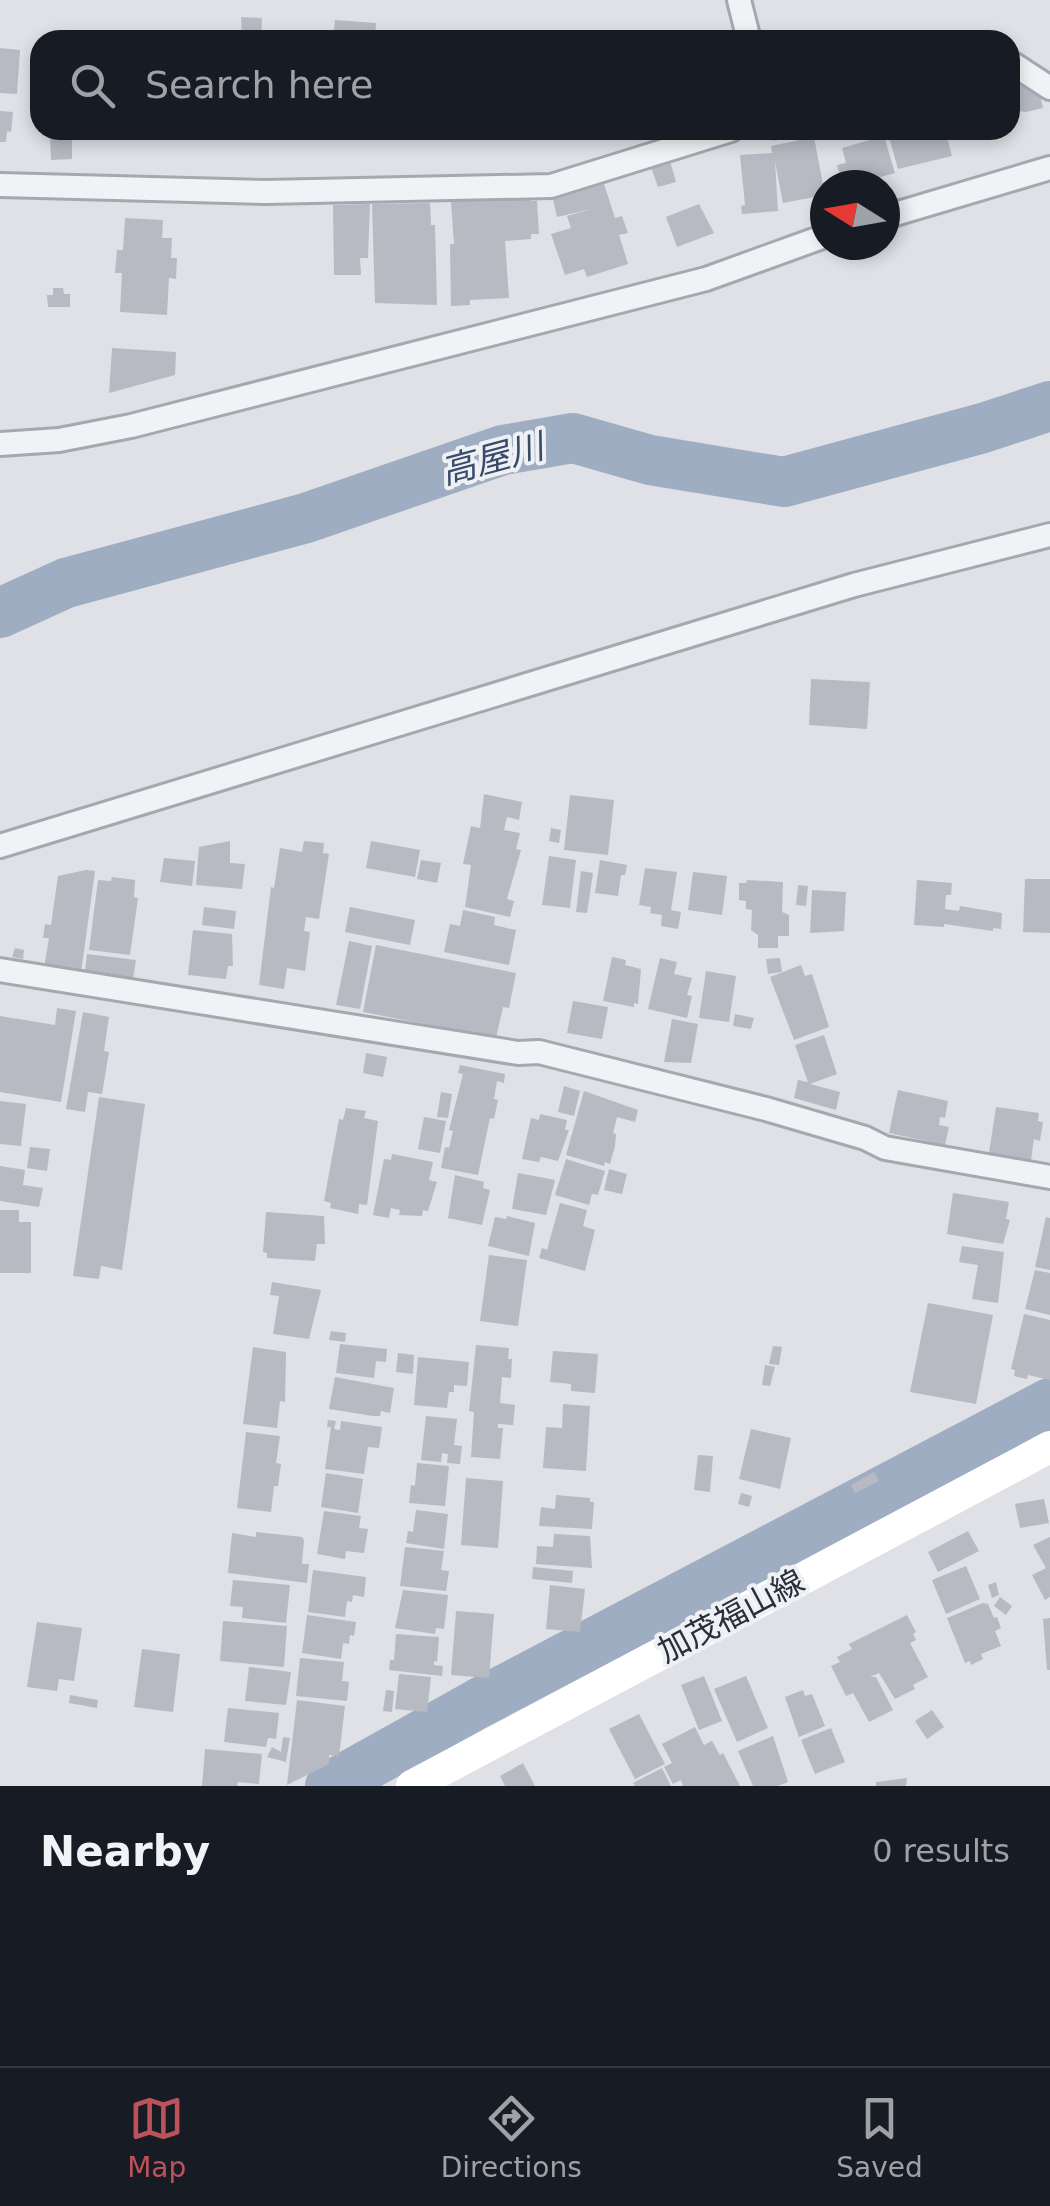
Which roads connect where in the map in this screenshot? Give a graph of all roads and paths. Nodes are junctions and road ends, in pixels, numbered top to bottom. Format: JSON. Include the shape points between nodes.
{"nodes":[{"id":1,"x":739,"y":0,"type":"edge"},
{"id":2,"x":746,"y":30,"type":"edge"},
{"id":3,"x":1020,"y":68,"type":"edge"},
{"id":4,"x":1050,"y":88,"type":"edge"},
{"id":5,"x":699,"y":140,"type":"edge"},
{"id":6,"x":1050,"y":168,"type":"edge"},
{"id":7,"x":0,"y":185,"type":"edge"},
{"id":8,"x":900,"y":213,"type":"edge"},
{"id":9,"x":810,"y":241,"type":"edge"},
{"id":10,"x":0,"y":444,"type":"edge"},
{"id":11,"x":1050,"y":535,"type":"edge"},
{"id":12,"x":0,"y":846,"type":"edge"},
{"id":13,"x":0,"y":970,"type":"edge"},
{"id":14,"x":1050,"y":1176,"type":"edge"},
{"id":15,"x":1050,"y":1446,"type":"edge"},
{"id":16,"x":412,"y":1786,"type":"edge"}],
"edges":[{"from":1,"to":2,"type":"street"},
{"from":3,"to":4,"type":"street"},
{"from":5,"to":7,"type":"street","via":[[551,186],[266,192]]},
{"from":6,"to":8,"type":"street"},
{"from":9,"to":10,"type":"street","via":[[706,279],[131,426]]},
{"from":11,"to":12,"type":"street","via":[[854,585]]},
{"from":13,"to":14,"type":"street","via":[[539,1052],[766,1108],[885,1148]]},
{"from":15,"to":16,"type":"main road","name":"加茂福山線"}]}
